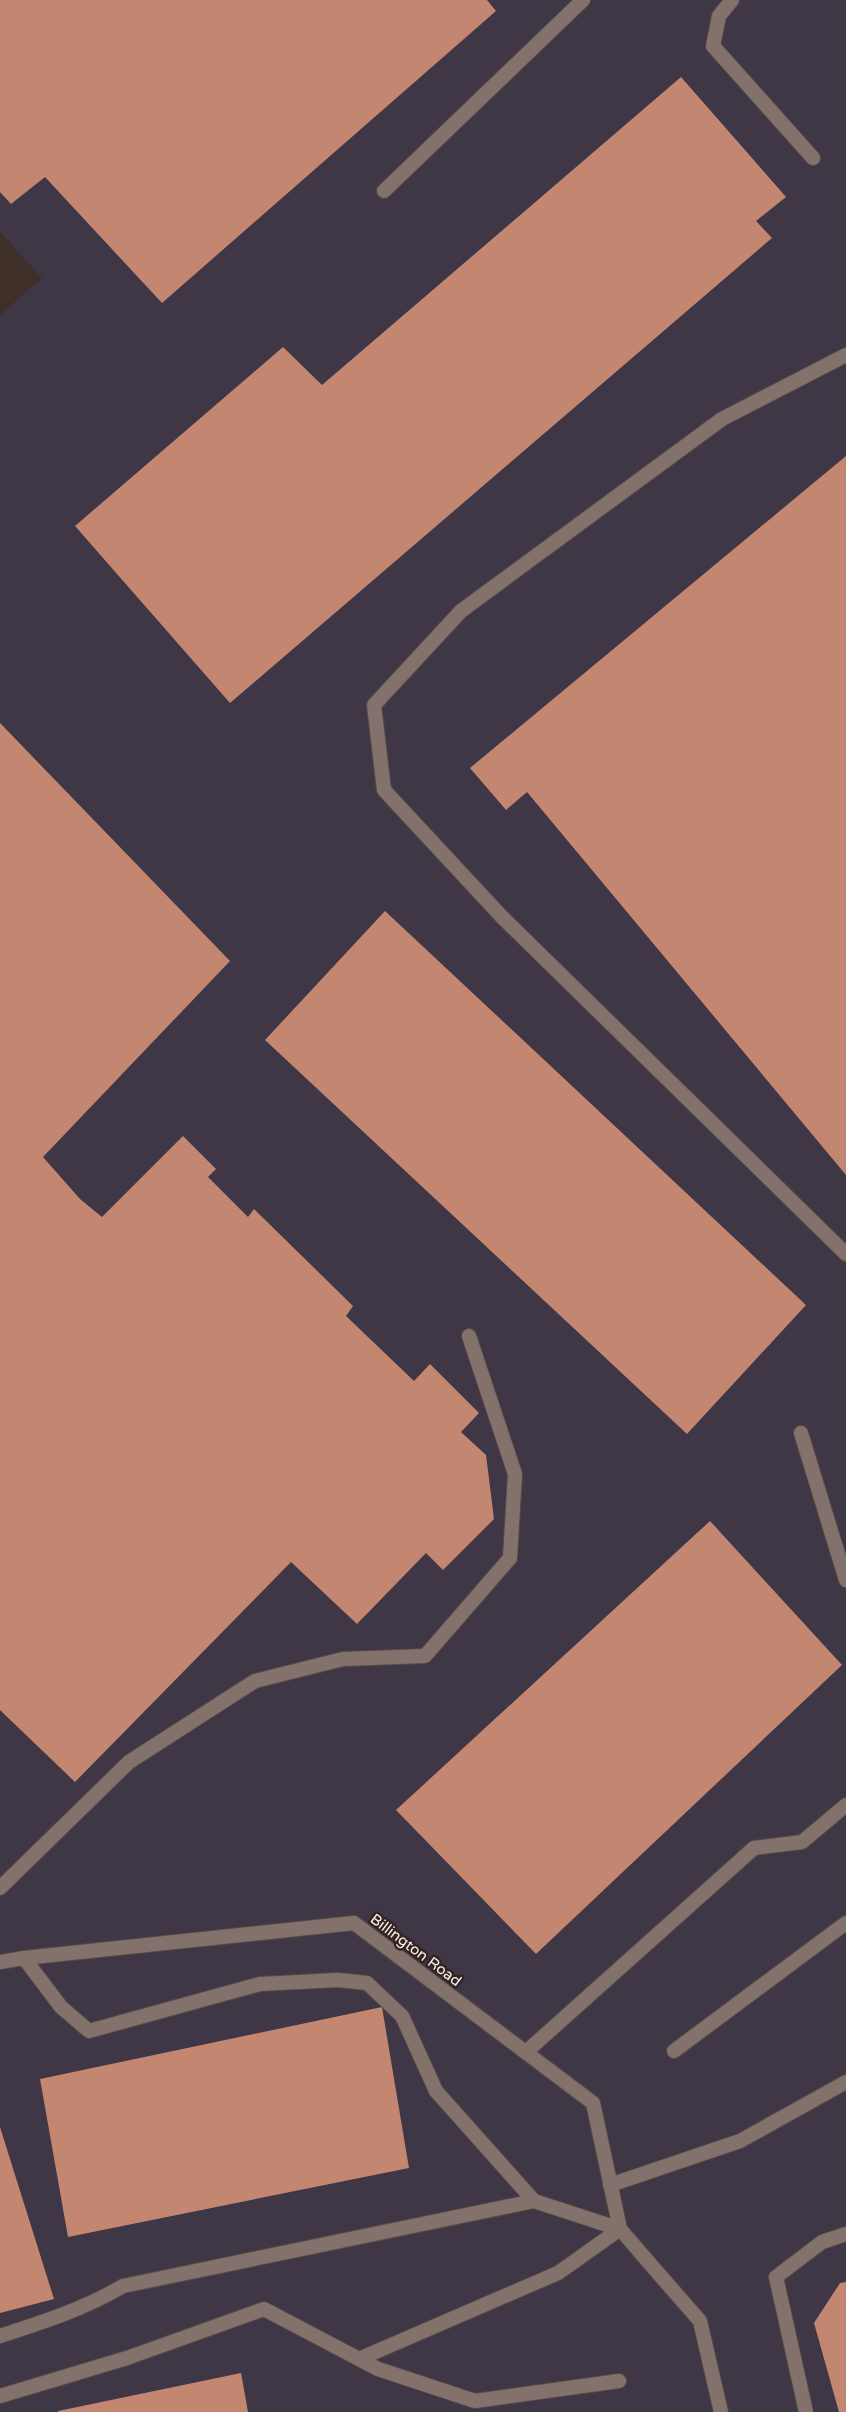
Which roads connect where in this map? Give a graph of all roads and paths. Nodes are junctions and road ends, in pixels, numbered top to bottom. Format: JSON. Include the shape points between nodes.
{"nodes":[{"id":1,"x":583,"y":0,"type":"edge"},
{"id":2,"x":732,"y":0,"type":"edge"},
{"id":3,"x":813,"y":158,"type":"dead end"},
{"id":4,"x":384,"y":191,"type":"dead end"},
{"id":5,"x":846,"y":355,"type":"edge"},
{"id":6,"x":846,"y":1254,"type":"edge"},
{"id":7,"x":469,"y":1336,"type":"dead end"},
{"id":8,"x":801,"y":1433,"type":"dead end"},
{"id":9,"x":846,"y":1580,"type":"edge"},
{"id":10,"x":846,"y":1805,"type":"edge"},
{"id":11,"x":6,"y":1876,"type":"edge"},
{"id":12,"x":0,"y":1888,"type":"edge"},
{"id":13,"x":846,"y":1923,"type":"edge"},
{"id":14,"x":24,"y":1958,"type":"junction"},
{"id":15,"x":0,"y":1962,"type":"edge"},
{"id":16,"x":674,"y":2051,"type":"dead end"},
{"id":17,"x":526,"y":2052,"type":"junction"},
{"id":18,"x":846,"y":2082,"type":"edge"},
{"id":19,"x":610,"y":2185,"type":"junction"},
{"id":20,"x":534,"y":2201,"type":"junction"},
{"id":21,"x":620,"y":2229,"type":"junction"},
{"id":22,"x":846,"y":2234,"type":"edge"},
{"id":23,"x":0,"y":2336,"type":"edge"},
{"id":24,"x":359,"y":2359,"type":"junction"},
{"id":25,"x":619,"y":2381,"type":"dead end"},
{"id":26,"x":0,"y":2396,"type":"edge"},
{"id":27,"x":720,"y":2412,"type":"edge"},
{"id":28,"x":806,"y":2412,"type":"edge"}],
"edges":[{"from":1,"to":4,"type":"street"},
{"from":2,"to":3,"type":"street","via":[[719,16],[713,46]]},
{"from":5,"to":6,"type":"street","via":[[722,419],[461,611],[374,705],[384,790],[502,917]]},
{"from":7,"to":11,"type":"street","via":[[515,1474],[510,1558],[425,1656],[343,1659],[255,1681],[129,1762]]},
{"from":8,"to":9,"type":"street"},
{"from":10,"to":17,"type":"street","via":[[802,1842],[754,1848]]},
{"from":11,"to":12,"type":"street"},
{"from":13,"to":16,"type":"street"},
{"from":14,"to":15,"type":"street","name":"Billington Road"},
{"from":14,"to":17,"type":"street","name":"Billington Road","via":[[354,1923]]},
{"from":14,"to":20,"type":"street","via":[[61,2007],[89,2031],[260,1984],[338,1980],[367,1983],[402,2016],[436,2091]]},
{"from":17,"to":19,"type":"street","name":"Billington Road","via":[[594,2104]]},
{"from":18,"to":19,"type":"street","via":[[740,2141]]},
{"from":19,"to":21,"type":"street","name":"Billington Road"},
{"from":20,"to":21,"type":"street"},
{"from":20,"to":23,"type":"street","via":[[123,2286],[97,2301]]},
{"from":21,"to":24,"type":"street","via":[[558,2274]]},
{"from":21,"to":27,"type":"street","via":[[700,2321]]},
{"from":22,"to":28,"type":"street","via":[[822,2242],[776,2277]]},
{"from":24,"to":25,"type":"street","via":[[378,2369],[475,2401]]},
{"from":24,"to":26,"type":"street","via":[[264,2309],[128,2358]]}]}
